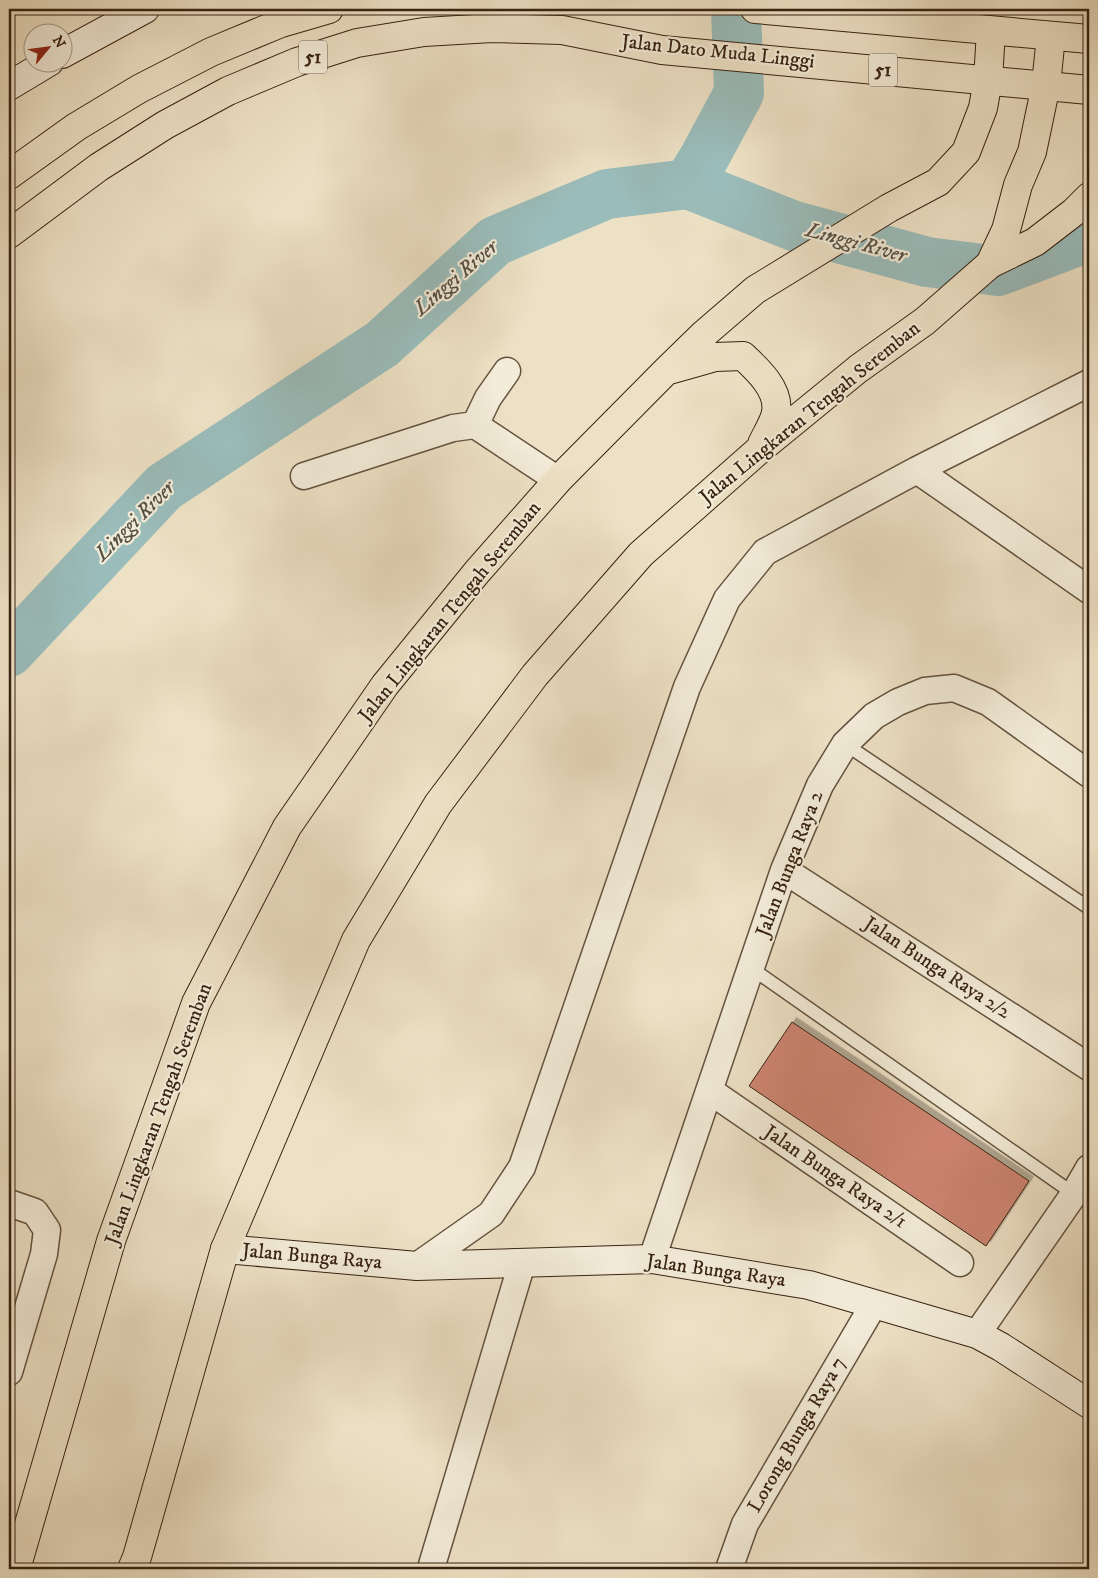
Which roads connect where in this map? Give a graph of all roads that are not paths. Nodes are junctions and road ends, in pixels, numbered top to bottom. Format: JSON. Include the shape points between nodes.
{"nodes":[{"id":1,"x":145,"y":9,"type":"edge"},
{"id":2,"x":329,"y":9,"type":"edge"},
{"id":3,"x":768,"y":10,"type":"edge"},
{"id":4,"x":991,"y":31,"type":"junction"},
{"id":5,"x":1051,"y":36,"type":"junction"},
{"id":6,"x":1089,"y":39,"type":"edge"},
{"id":7,"x":72,"y":49,"type":"edge"},
{"id":8,"x":32,"y":72,"type":"edge"},
{"id":9,"x":988,"y":80,"type":"junction"},
{"id":10,"x":9,"y":86,"type":"edge"},
{"id":11,"x":1046,"y":86,"type":"junction"},
{"id":12,"x":1089,"y":90,"type":"edge"},
{"id":13,"x":9,"y":175,"type":"edge"},
{"id":14,"x":1089,"y":197,"type":"edge"},
{"id":15,"x":9,"y":234,"type":"edge"},
{"id":16,"x":990,"y":264,"type":"junction"},
{"id":17,"x":667,"y":370,"type":"junction"},
{"id":18,"x":507,"y":371,"type":"dead end"},
{"id":19,"x":1089,"y":383,"type":"edge"},
{"id":20,"x":474,"y":424,"type":"junction"},
{"id":21,"x":759,"y":450,"type":"junction"},
{"id":22,"x":917,"y":470,"type":"junction"},
{"id":23,"x":304,"y":476,"type":"dead end"},
{"id":24,"x":558,"y":480,"type":"junction"},
{"id":25,"x":1089,"y":590,"type":"edge"},
{"id":26,"x":846,"y":744,"type":"junction"},
{"id":27,"x":1089,"y":774,"type":"edge"},
{"id":28,"x":784,"y":870,"type":"junction"},
{"id":29,"x":1089,"y":908,"type":"edge"},
{"id":30,"x":751,"y":968,"type":"junction"},
{"id":31,"x":1089,"y":1067,"type":"edge"},
{"id":32,"x":710,"y":1091,"type":"junction"},
{"id":33,"x":1089,"y":1168,"type":"edge"},
{"id":34,"x":1074,"y":1194,"type":"junction"},
{"id":35,"x":9,"y":1203,"type":"edge"},
{"id":36,"x":225,"y":1249,"type":"junction"},
{"id":37,"x":652,"y":1259,"type":"junction"},
{"id":38,"x":522,"y":1263,"type":"junction"},
{"id":39,"x":960,"y":1263,"type":"dead end"},
{"id":40,"x":417,"y":1266,"type":"junction"},
{"id":41,"x":874,"y":1304,"type":"junction"},
{"id":42,"x":977,"y":1334,"type":"junction"},
{"id":43,"x":11,"y":1357,"type":"edge"},
{"id":44,"x":1089,"y":1404,"type":"edge"},
{"id":45,"x":432,"y":1565,"type":"dead end"},
{"id":46,"x":16,"y":1569,"type":"edge"},
{"id":47,"x":132,"y":1569,"type":"edge"},
{"id":48,"x":729,"y":1569,"type":"edge"}],
"edges":[{"from":1,"to":7,"type":"street"},
{"from":2,"to":13,"type":"main road","number":"51","via":[[282,23],[220,48],[155,80],[76,127]]},
{"from":3,"to":4,"type":"main road"},
{"from":4,"to":5,"type":"main road"},
{"from":4,"to":9,"type":"main road","name":"Jalan Lingkaran Tengah Seremban"},
{"from":5,"to":6,"type":"main road"},
{"from":5,"to":11,"type":"main road","name":"Jalan Lingkaran Tengah Seremban"},
{"from":8,"to":10,"type":"street"},
{"from":9,"to":11,"type":"main road","name":"Jalan Dato Muda Linggi","number":"51"},
{"from":9,"to":15,"type":"main road","name":"Jalan Dato Muda Linggi","number":"51","via":[[662,50],[562,30],[492,28],[424,32],[357,43],[297,62],[228,91],[165,125],[99,167]]},
{"from":9,"to":17,"type":"main road","name":"Jalan Lingkaran Tengah Seremban","via":[[983,108],[966,152],[938,182],[889,208],[755,290]]},
{"from":11,"to":12,"type":"main road","name":"Jalan Dato Muda Linggi","number":"51"},
{"from":11,"to":16,"type":"main road","name":"Jalan Lingkaran Tengah Seremban","via":[[1032,152],[1018,186],[1006,230]]},
{"from":14,"to":16,"type":"main road","via":[[1035,242]]},
{"from":16,"to":21,"type":"main road","name":"Jalan Lingkaran Tengah Seremban","via":[[925,320],[858,369]]},
{"from":17,"to":21,"type":"main road","via":[[715,357],[743,356],[762,374],[774,393],[776,411]]},
{"from":17,"to":24,"type":"main road","name":"Jalan Lingkaran Tengah Seremban"},
{"from":18,"to":20,"type":"street"},
{"from":19,"to":22,"type":"street"},
{"from":20,"to":23,"type":"street"},
{"from":20,"to":24,"type":"street"},
{"from":21,"to":36,"type":"main road","name":"Jalan Lingkaran Tengah Seremban","via":[[641,554],[535,675],[438,804],[356,940]]},
{"from":22,"to":25,"type":"street"},
{"from":22,"to":40,"type":"street","via":[[765,552],[727,599],[687,688],[522,1167],[491,1214]]},
{"from":24,"to":46,"type":"main road","name":"Jalan Lingkaran Tengah Seremban","via":[[477,572],[379,693],[287,827],[196,1004],[111,1241]]},
{"from":26,"to":27,"type":"street","name":"Jalan Bunga Raya 2","via":[[874,716],[898,702],[925,692],[954,688],[988,702]]},
{"from":26,"to":28,"type":"street","name":"Jalan Bunga Raya 2","via":[[820,785]]},
{"from":26,"to":29,"type":"lane"},
{"from":28,"to":30,"type":"street","name":"Jalan Bunga Raya 2"},
{"from":28,"to":31,"type":"street","name":"Jalan Bunga Raya 2/2"},
{"from":30,"to":32,"type":"street","name":"Jalan Bunga Raya 2"},
{"from":30,"to":34,"type":"lane"},
{"from":32,"to":37,"type":"street","name":"Jalan Bunga Raya 2"},
{"from":32,"to":39,"type":"street","name":"Jalan Bunga Raya 2/1"},
{"from":33,"to":34,"type":"street"},
{"from":34,"to":42,"type":"street"},
{"from":35,"to":43,"type":"street","via":[[36,1212],[47,1230],[44,1254]]},
{"from":36,"to":40,"type":"street","name":"Jalan Bunga Raya"},
{"from":36,"to":47,"type":"main road","name":"Jalan Lingkaran Tengah Seremban"},
{"from":37,"to":38,"type":"street","name":"Jalan Bunga Raya"},
{"from":37,"to":41,"type":"street","name":"Jalan Bunga Raya","via":[[809,1285]]},
{"from":38,"to":40,"type":"street","name":"Jalan Bunga Raya"},
{"from":38,"to":45,"type":"street"},
{"from":41,"to":42,"type":"street","name":"Jalan Bunga Raya"},
{"from":41,"to":48,"type":"street","name":"Lorong Bunga Raya 7","via":[[745,1524]]},
{"from":42,"to":44,"type":"street","name":"Jalan Bunga Raya"}]}
